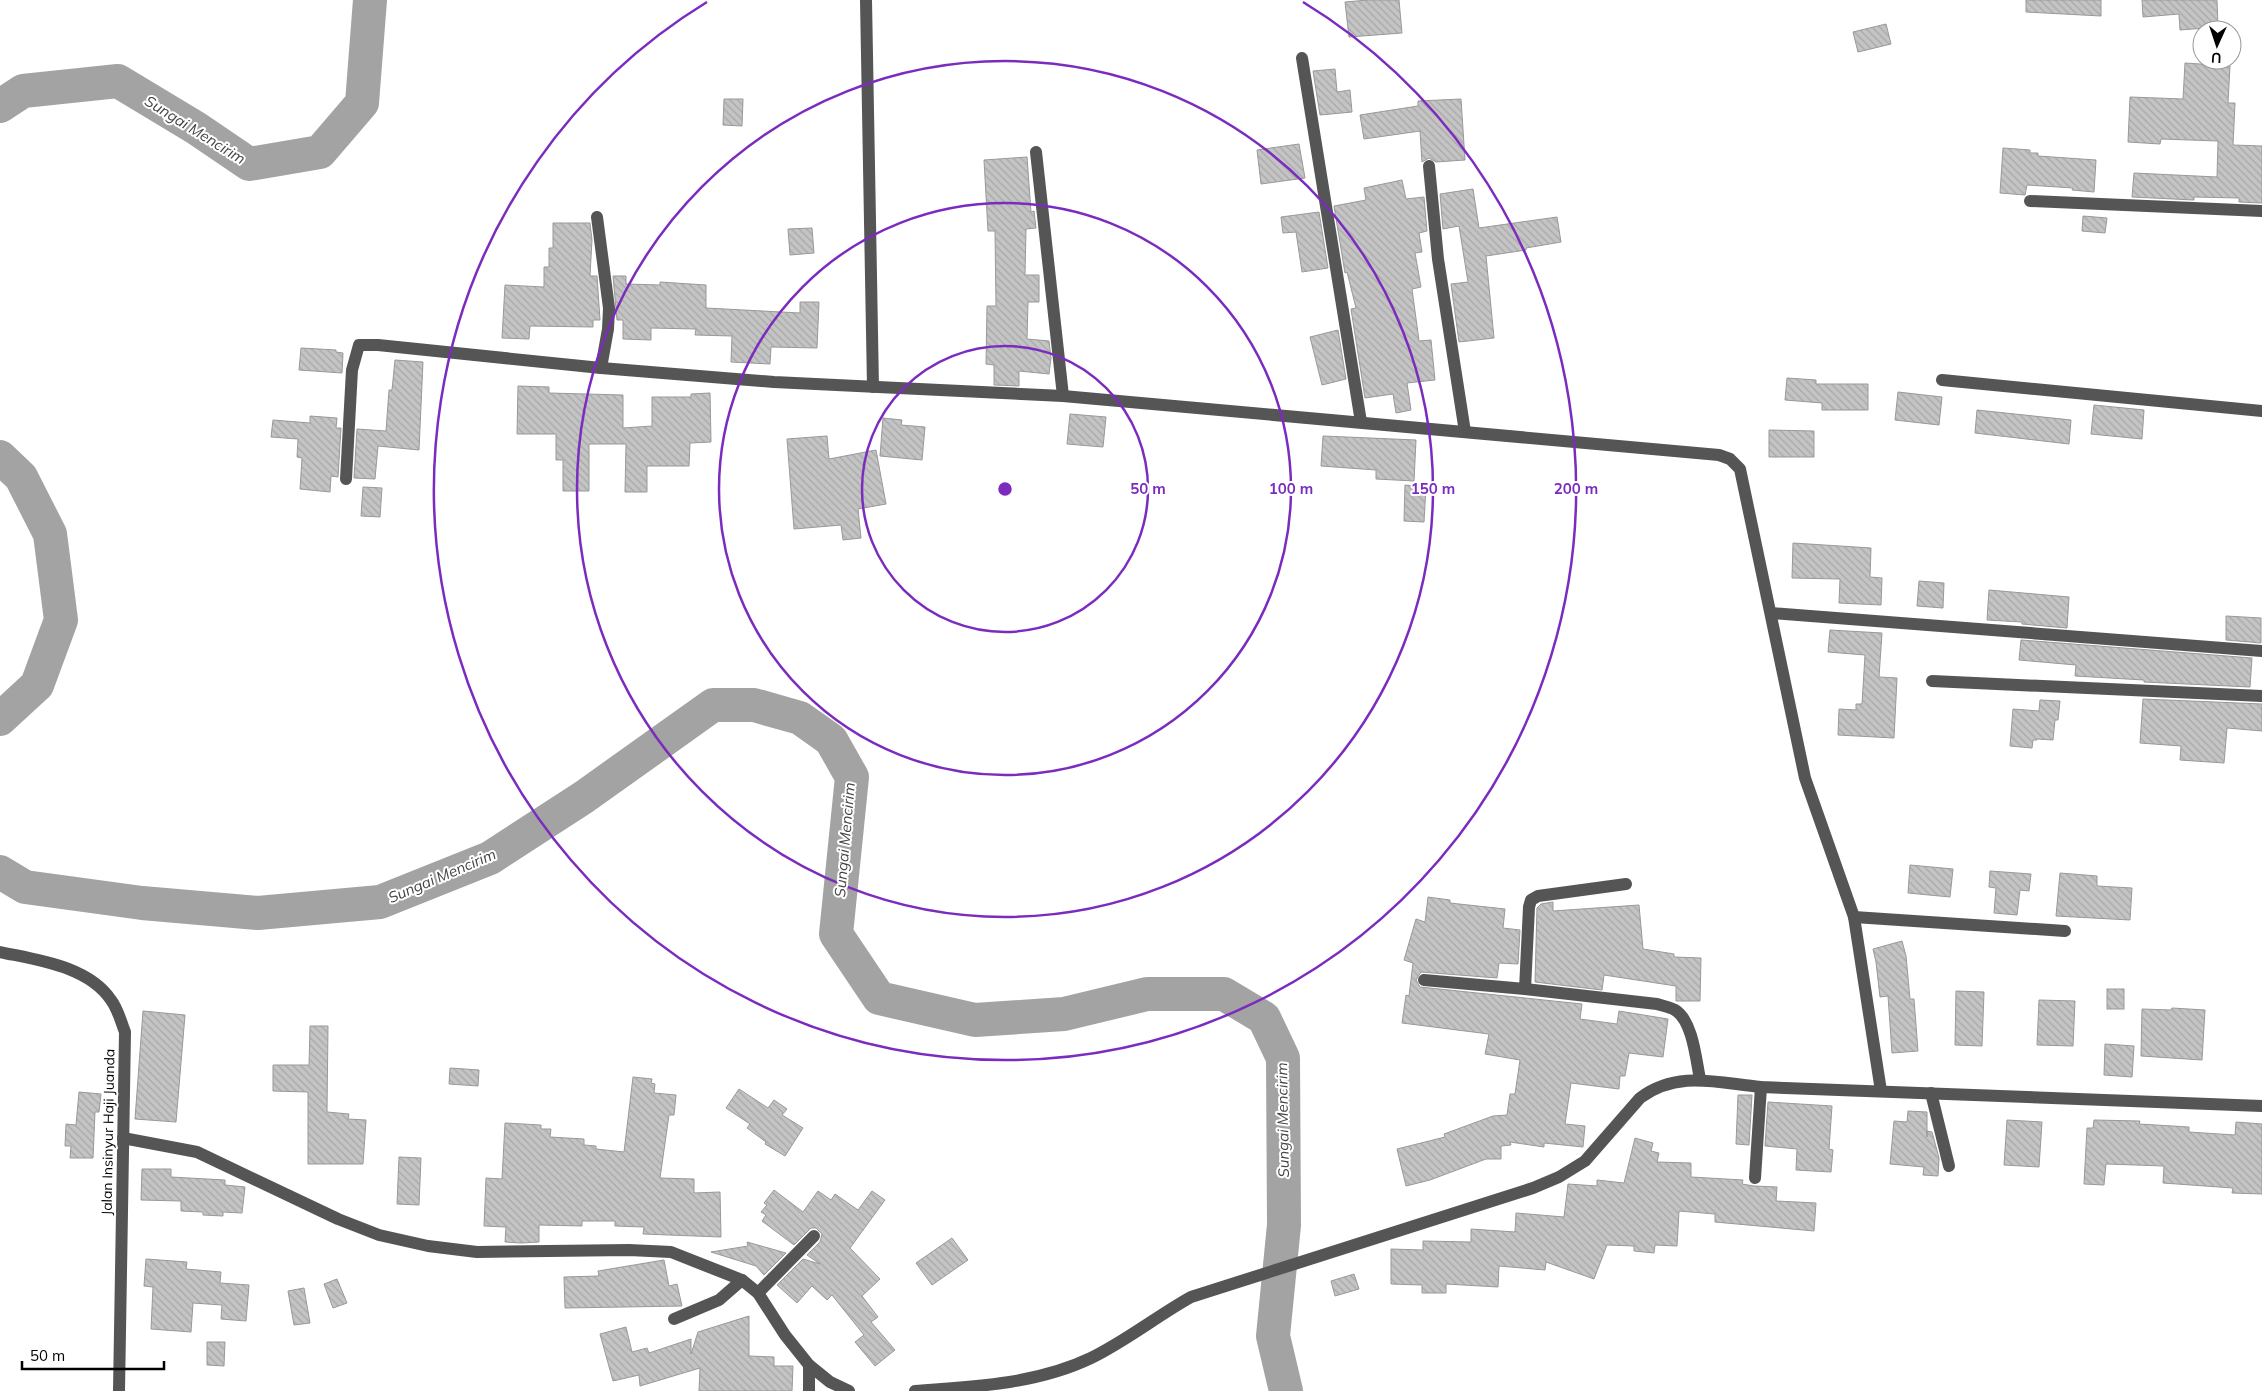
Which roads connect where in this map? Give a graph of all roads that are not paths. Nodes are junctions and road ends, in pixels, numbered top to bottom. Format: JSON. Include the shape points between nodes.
{"nodes":[{"id":1,"x":866,"y":0,"type":"edge"},
{"id":2,"x":1302,"y":58,"type":"dead end"},
{"id":3,"x":1036,"y":152,"type":"dead end"},
{"id":4,"x":1428,"y":166,"type":"dead end"},
{"id":5,"x":2030,"y":201,"type":"dead end"},
{"id":6,"x":2262,"y":210,"type":"edge"},
{"id":7,"x":597,"y":217,"type":"dead end"},
{"id":8,"x":601,"y":368,"type":"junction"},
{"id":9,"x":1942,"y":380,"type":"dead end"},
{"id":10,"x":874,"y":387,"type":"junction"},
{"id":11,"x":1063,"y":396,"type":"junction"},
{"id":12,"x":2262,"y":411,"type":"edge"},
{"id":13,"x":1361,"y":422,"type":"junction"},
{"id":14,"x":1465,"y":432,"type":"junction"},
{"id":15,"x":346,"y":479,"type":"dead end"},
{"id":16,"x":1771,"y":613,"type":"junction"},
{"id":17,"x":2262,"y":651,"type":"edge"},
{"id":18,"x":1932,"y":681,"type":"dead end"},
{"id":19,"x":2262,"y":696,"type":"edge"},
{"id":20,"x":1626,"y":884,"type":"dead end"},
{"id":21,"x":1854,"y":917,"type":"junction"},
{"id":22,"x":2065,"y":931,"type":"dead end"},
{"id":23,"x":0,"y":952,"type":"edge"},
{"id":24,"x":1424,"y":980,"type":"dead end"},
{"id":25,"x":1525,"y":989,"type":"junction"},
{"id":26,"x":1700,"y":1079,"type":"junction"},
{"id":27,"x":1761,"y":1087,"type":"junction"},
{"id":28,"x":1881,"y":1090,"type":"junction"},
{"id":29,"x":1931,"y":1093,"type":"junction"},
{"id":30,"x":2262,"y":1106,"type":"edge"},
{"id":31,"x":123,"y":1138,"type":"junction"},
{"id":32,"x":1949,"y":1166,"type":"dead end"},
{"id":33,"x":1755,"y":1178,"type":"dead end"},
{"id":34,"x":814,"y":1236,"type":"dead end"},
{"id":35,"x":742,"y":1280,"type":"junction"},
{"id":36,"x":758,"y":1294,"type":"junction"},
{"id":37,"x":674,"y":1319,"type":"dead end"},
{"id":38,"x":810,"y":1365,"type":"junction"},
{"id":39,"x":119,"y":1391,"type":"edge"},
{"id":40,"x":809,"y":1391,"type":"edge"},
{"id":41,"x":849,"y":1391,"type":"edge"},
{"id":42,"x":915,"y":1391,"type":"edge"}],
"edges":[{"from":1,"to":10,"type":"street"},
{"from":2,"to":13,"type":"street"},
{"from":3,"to":11,"type":"street"},
{"from":4,"to":14,"type":"street","via":[[1438,259]]},
{"from":5,"to":6,"type":"street"},
{"from":7,"to":8,"type":"street","via":[[608,308]]},
{"from":8,"to":10,"type":"street"},
{"from":8,"to":15,"type":"street","via":[[359,345],[352,370]]},
{"from":9,"to":12,"type":"street"},
{"from":10,"to":11,"type":"street"},
{"from":11,"to":13,"type":"street"},
{"from":13,"to":14,"type":"street"},
{"from":14,"to":16,"type":"street","via":[[1730,458],[1740,470]]},
{"from":16,"to":17,"type":"street"},
{"from":16,"to":21,"type":"street","via":[[1805,778]]},
{"from":18,"to":19,"type":"street"},
{"from":20,"to":25,"type":"street","via":[[1538,896],[1532,900],[1528,907]]},
{"from":21,"to":22,"type":"street"},
{"from":21,"to":28,"type":"street"},
{"from":23,"to":31,"type":"street","name":"Jalan Insinyur Haji Juanda","via":[[64,966],[96,985],[112,1000],[125,1032]]},
{"from":24,"to":25,"type":"street"},
{"from":25,"to":26,"type":"street","via":[[1657,1004],[1676,1010],[1686,1020]]},
{"from":26,"to":27,"type":"street"},
{"from":26,"to":42,"type":"street","via":[[1668,1082],[1651,1090],[1640,1098],[1585,1161],[1533,1188],[1191,1296],[1124,1341],[1089,1359],[1055,1371],[1012,1381]]},
{"from":27,"to":28,"type":"street"},
{"from":27,"to":33,"type":"street"},
{"from":28,"to":29,"type":"street"},
{"from":29,"to":30,"type":"street"},
{"from":29,"to":32,"type":"street"},
{"from":31,"to":35,"type":"street","via":[[197,1152],[283,1195],[380,1235],[428,1246],[477,1252],[670,1252]]},
{"from":31,"to":39,"type":"street","name":"Jalan Insinyur Haji Juanda"},
{"from":34,"to":36,"type":"street"},
{"from":35,"to":36,"type":"street"},
{"from":35,"to":37,"type":"street","via":[[719,1300]]},
{"from":36,"to":38,"type":"street"},
{"from":38,"to":40,"type":"street"},
{"from":38,"to":41,"type":"street","via":[[830,1382]]}]}
